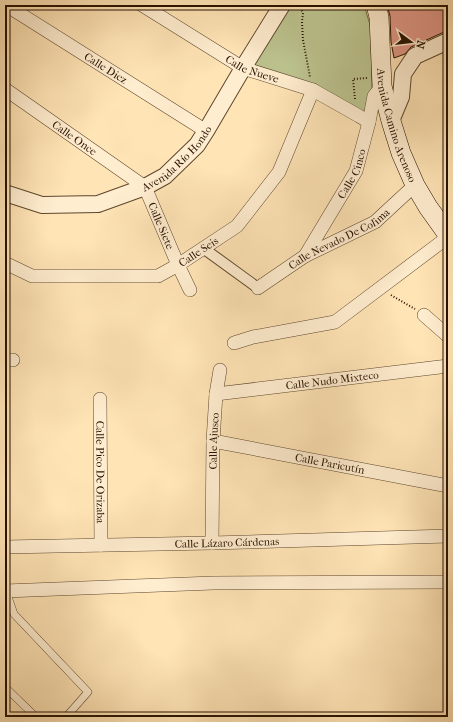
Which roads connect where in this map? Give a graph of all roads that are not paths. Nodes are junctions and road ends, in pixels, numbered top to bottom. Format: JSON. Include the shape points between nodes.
{"nodes":[{"id":1,"x":6,"y":5,"type":"edge"},
{"id":2,"x":142,"y":5,"type":"edge"},
{"id":3,"x":282,"y":5,"type":"edge"},
{"id":4,"x":376,"y":5,"type":"edge"},
{"id":5,"x":448,"y":41,"type":"edge"},
{"id":6,"x":243,"y":68,"type":"junction"},
{"id":7,"x":374,"y":82,"type":"junction"},
{"id":8,"x":5,"y":89,"type":"edge"},
{"id":9,"x":313,"y":90,"type":"junction"},
{"id":10,"x":369,"y":122,"type":"junction"},
{"id":11,"x":391,"y":122,"type":"junction"},
{"id":12,"x":206,"y":131,"type":"junction"},
{"id":13,"x":415,"y":185,"type":"junction"},
{"id":14,"x":145,"y":187,"type":"junction"},
{"id":15,"x":5,"y":193,"type":"edge"},
{"id":16,"x":448,"y":236,"type":"edge"},
{"id":17,"x":203,"y":248,"type":"junction"},
{"id":18,"x":306,"y":256,"type":"junction"},
{"id":19,"x":5,"y":263,"type":"edge"},
{"id":20,"x":178,"y":265,"type":"junction"},
{"id":21,"x":258,"y":288,"type":"joint"},
{"id":22,"x":190,"y":290,"type":"dead end"},
{"id":23,"x":424,"y":315,"type":"road end"},
{"id":24,"x":448,"y":336,"type":"edge"},
{"id":25,"x":234,"y":343,"type":"dead end"},
{"id":26,"x":448,"y":366,"type":"edge"},
{"id":27,"x":220,"y":370,"type":"dead end"},
{"id":28,"x":216,"y":394,"type":"junction"},
{"id":29,"x":100,"y":399,"type":"dead end"},
{"id":30,"x":213,"y":441,"type":"junction"},
{"id":31,"x":448,"y":486,"type":"edge"},
{"id":32,"x":448,"y":536,"type":"edge"},
{"id":33,"x":212,"y":543,"type":"junction"},
{"id":34,"x":102,"y":545,"type":"junction"},
{"id":35,"x":5,"y":547,"type":"edge"},
{"id":36,"x":448,"y":582,"type":"edge"},
{"id":37,"x":5,"y":591,"type":"edge"},
{"id":38,"x":5,"y":686,"type":"edge"},
{"id":39,"x":36,"y":717,"type":"edge"},
{"id":40,"x":66,"y":717,"type":"edge"}],
"edges":[{"from":1,"to":12,"type":"street","name":"Calle Diez"},
{"from":2,"to":6,"type":"street","name":"Calle Nueve"},
{"from":3,"to":6,"type":"street","name":"Avenida Río Hondo"},
{"from":4,"to":7,"type":"main road","name":"Avenida Camino Arenoso","via":[[379,17]]},
{"from":5,"to":11,"type":"street","via":[[415,56],[409,64],[403,74],[401,97]]},
{"from":6,"to":9,"type":"street","name":"Calle Nueve"},
{"from":6,"to":12,"type":"street","name":"Avenida Río Hondo"},
{"from":7,"to":10,"type":"street","name":"Calle Cinco"},
{"from":7,"to":11,"type":"main road","name":"Avenida Camino Arenoso"},
{"from":8,"to":14,"type":"street","name":"Calle Once"},
{"from":9,"to":10,"type":"street","name":"Calle Nueve"},
{"from":9,"to":17,"type":"street","name":"Calle Seis","via":[[279,172],[237,226]]},
{"from":10,"to":18,"type":"street","name":"Calle Cinco","via":[[356,171]]},
{"from":11,"to":13,"type":"main road","name":"Avenida Camino Arenoso"},
{"from":12,"to":14,"type":"street","name":"Avenida Río Hondo","via":[[197,145],[165,176]]},
{"from":13,"to":16,"type":"main road","name":"Avenida Camino Arenoso"},
{"from":13,"to":18,"type":"street","name":"Calle Nevado De Colima","via":[[375,222]]},
{"from":14,"to":15,"type":"street","name":"Avenida Río Hondo","via":[[98,204],[42,205]]},
{"from":14,"to":20,"type":"street","name":"Calle Siete"},
{"from":16,"to":25,"type":"street","via":[[335,322],[253,337]]},
{"from":17,"to":20,"type":"street","name":"Calle Seis"},
{"from":17,"to":21,"type":"street"},
{"from":18,"to":21,"type":"street","name":"Calle Nevado De Colima"},
{"from":19,"to":20,"type":"street","name":"Calle Seis","via":[[32,276],[158,276]]},
{"from":20,"to":22,"type":"street","name":"Calle Siete"},
{"from":23,"to":24,"type":"street"},
{"from":26,"to":28,"type":"street","name":"Calle Nudo Mixteco"},
{"from":27,"to":28,"type":"street","name":"Calle Ajusco"},
{"from":28,"to":30,"type":"street","name":"Calle Ajusco"},
{"from":29,"to":34,"type":"street","name":"Calle Pico De Orizaba"},
{"from":30,"to":31,"type":"street","name":"Calle Paricutín"},
{"from":30,"to":33,"type":"street","name":"Calle Ajusco"},
{"from":32,"to":33,"type":"street","name":"Calle Lázaro Cárdenas"},
{"from":33,"to":34,"type":"street","name":"Calle Lázaro Cárdenas"},
{"from":34,"to":35,"type":"street","name":"Calle Lázaro Cárdenas"},
{"from":36,"to":37,"type":"street","via":[[213,583]]},
{"from":37,"to":40,"type":"lane","via":[[14,614],[88,692]]},
{"from":38,"to":39,"type":"lane"}]}
